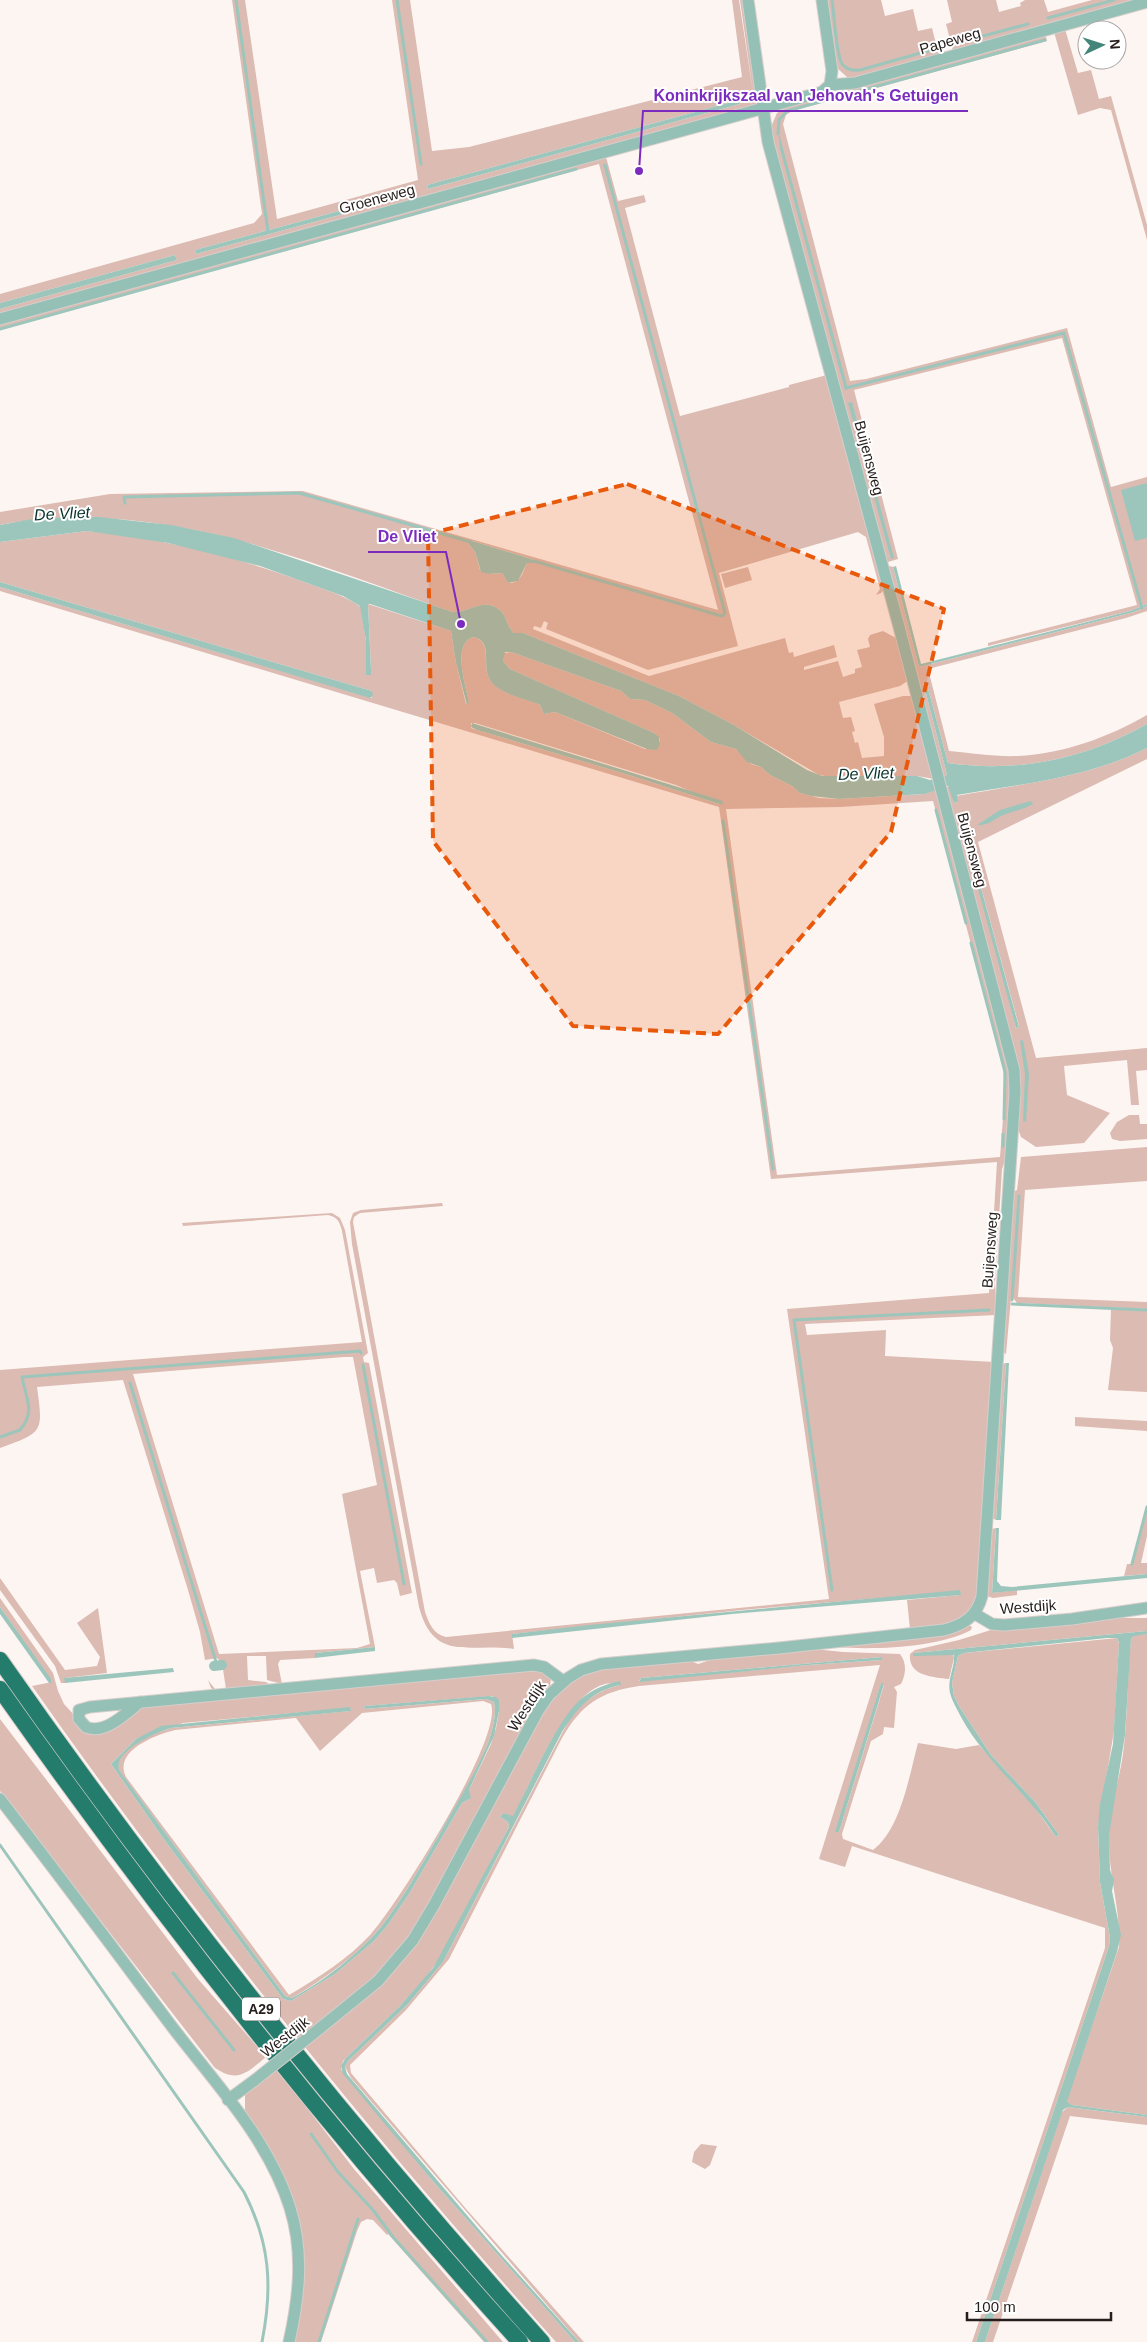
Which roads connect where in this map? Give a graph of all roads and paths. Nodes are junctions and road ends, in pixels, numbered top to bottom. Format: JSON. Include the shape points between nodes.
{"nodes":[{"id":1,"x":748,"y":0,"type":"edge"},
{"id":2,"x":822,"y":0,"type":"edge"},
{"id":3,"x":1147,"y":2,"type":"edge"},
{"id":4,"x":830,"y":85,"type":"junction"},
{"id":5,"x":763,"y":108,"type":"junction"},
{"id":6,"x":0,"y":319,"type":"edge"},
{"id":7,"x":1147,"y":1608,"type":"edge"},
{"id":8,"x":975,"y":1614,"type":"junction"},
{"id":9,"x":0,"y":1660,"type":"edge"},
{"id":10,"x":563,"y":1681,"type":"junction"},
{"id":11,"x":0,"y":1689,"type":"edge"},
{"id":12,"x":0,"y":1700,"type":"edge"},
{"id":13,"x":140,"y":1702,"type":"junction"},
{"id":14,"x":20,"y":1717,"type":"junction"},
{"id":15,"x":0,"y":1799,"type":"edge"},
{"id":16,"x":228,"y":2100,"type":"junction"},
{"id":17,"x":289,"y":2342,"type":"edge"},
{"id":18,"x":520,"y":2342,"type":"edge"},
{"id":19,"x":542,"y":2342,"type":"edge"}],
"edges":[{"from":1,"to":5,"type":"street","name":"Buijensweg"},
{"from":2,"to":4,"type":"street","via":[[832,66]]},
{"from":3,"to":4,"type":"street","name":"Papeweg","via":[[855,83]]},
{"from":4,"to":5,"type":"street","name":"Papeweg","via":[[819,93]]},
{"from":5,"to":6,"type":"street","name":"Groeneweg"},
{"from":5,"to":8,"type":"street","name":"Buijensweg","via":[[768,142],[1008,1039],[1015,1076],[984,1576],[982,1596]]},
{"from":7,"to":8,"type":"street","name":"Westdijk","via":[[1004,1625],[992,1624]]},
{"from":8,"to":10,"type":"street","name":"Westdijk","via":[[958,1626],[936,1632],[611,1662],[587,1668]]},
{"from":9,"to":19,"type":"highway","number":"A29","via":[[206,1940],[349,2118]]},
{"from":10,"to":13,"type":"street","name":"Westdijk","via":[[544,1667],[534,1666]]},
{"from":10,"to":16,"type":"street","name":"Westdijk","bridge":true,"via":[[538,1711],[412,1940],[378,1981]]},
{"from":11,"to":14,"type":"highway","number":"A29"},
{"from":12,"to":14,"type":"highway","number":"A29"},
{"from":13,"to":13,"type":"street","name":"Westdijk","via":[[85,1708],[79,1710],[79,1719],[86,1727],[98,1729],[109,1725]]},
{"from":14,"to":18,"type":"highway","number":"A29","via":[[144,1886],[270,2048],[406,2212]]},
{"from":15,"to":16,"type":"street"},
{"from":16,"to":17,"type":"street","via":[[274,2167],[294,2222],[298,2286]]}]}
